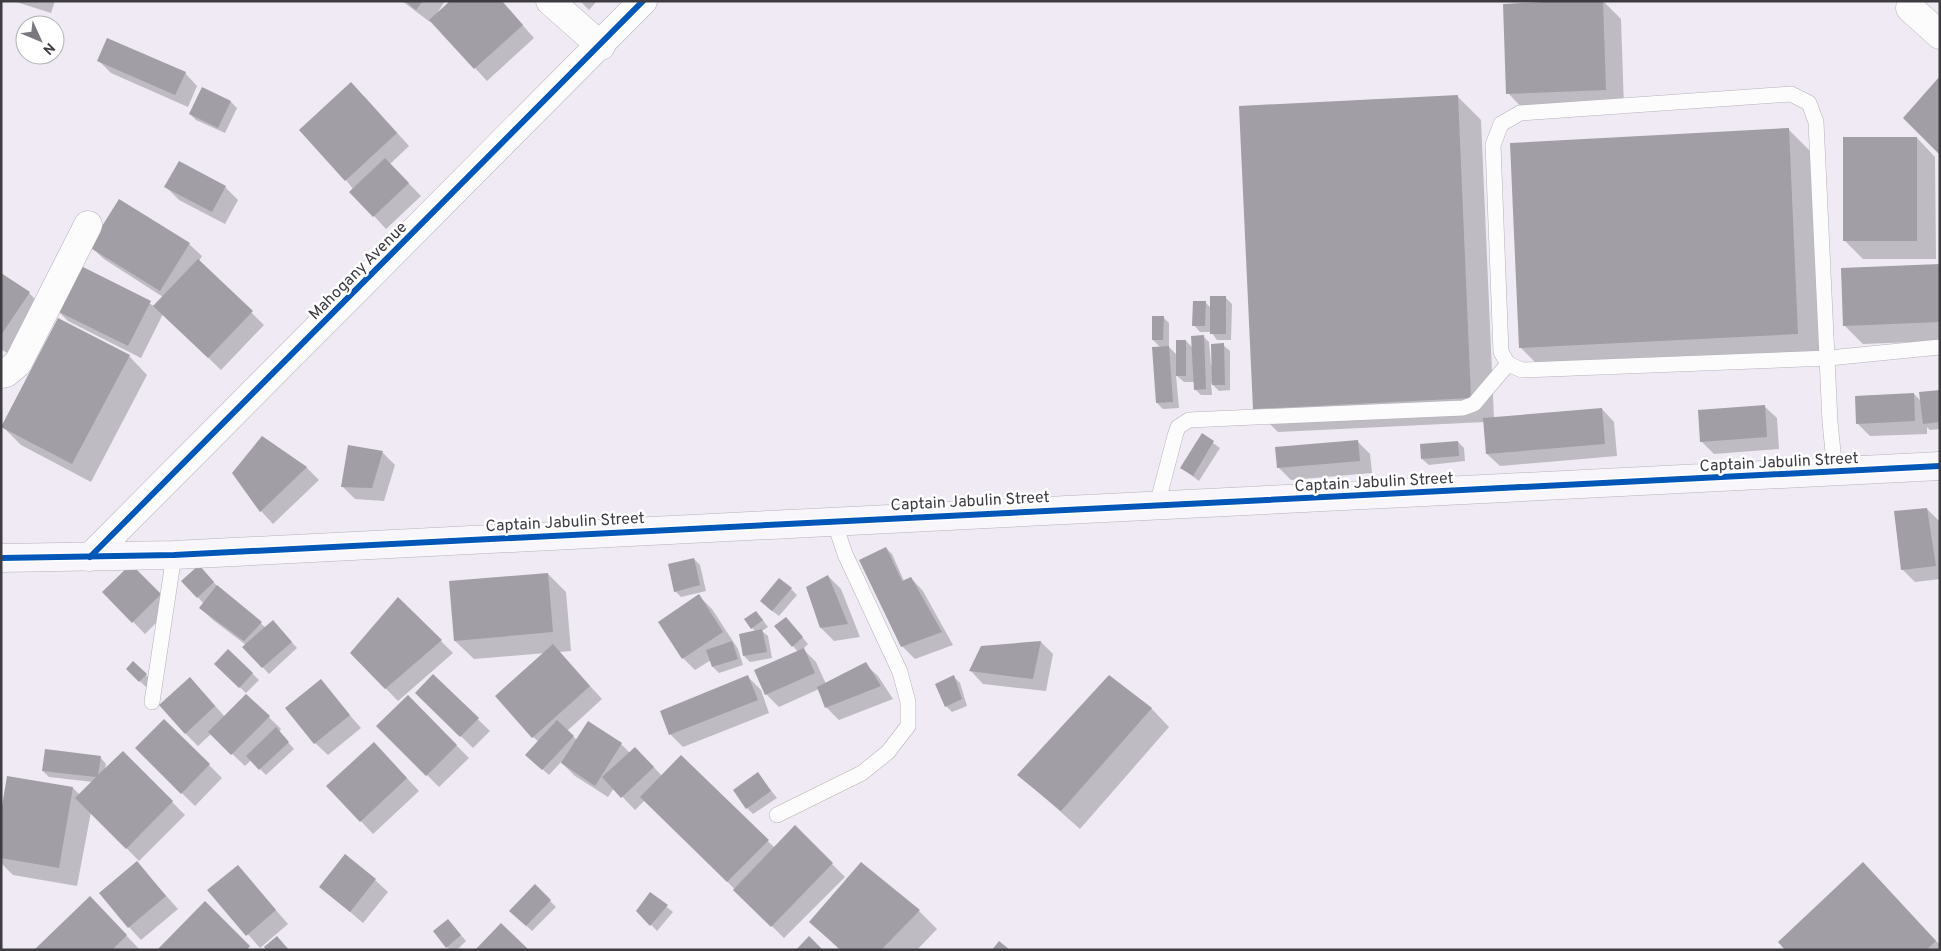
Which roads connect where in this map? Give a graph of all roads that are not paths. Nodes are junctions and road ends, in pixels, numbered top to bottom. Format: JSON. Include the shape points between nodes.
{"nodes":[{"id":1,"x":550,"y":1,"type":"edge"},
{"id":2,"x":643,"y":1,"type":"edge"},
{"id":3,"x":1910,"y":8,"type":"dead end"},
{"id":4,"x":1940,"y":35,"type":"edge"},
{"id":5,"x":601,"y":46,"type":"junction"},
{"id":6,"x":88,"y":225,"type":"dead end"},
{"id":7,"x":1940,"y":347,"type":"edge"},
{"id":8,"x":1829,"y":358,"type":"junction"},
{"id":9,"x":1508,"y":364,"type":"junction"},
{"id":10,"x":1,"y":374,"type":"edge"},
{"id":11,"x":1940,"y":466,"type":"edge"},
{"id":12,"x":1835,"y":472,"type":"junction"},
{"id":13,"x":1157,"y":505,"type":"junction"},
{"id":14,"x":834,"y":521,"type":"junction"},
{"id":15,"x":174,"y":554,"type":"junction"},
{"id":16,"x":90,"y":557,"type":"junction"},
{"id":17,"x":1,"y":558,"type":"edge"},
{"id":18,"x":152,"y":702,"type":"dead end"},
{"id":19,"x":777,"y":815,"type":"dead end"}],
"edges":[{"from":1,"to":5,"type":"street"},
{"from":2,"to":5,"type":"street","name":"Mahogany Avenue"},
{"from":3,"to":4,"type":"street"},
{"from":5,"to":16,"type":"street","name":"Mahogany Avenue"},
{"from":6,"to":10,"type":"street","via":[[18,362]]},
{"from":7,"to":8,"type":"lane"},
{"from":8,"to":9,"type":"lane","via":[[1522,370]]},
{"from":8,"to":9,"type":"lane","via":[[1816,122],[1809,103],[1791,94],[1520,113],[1501,124],[1493,145],[1500,352]]},
{"from":8,"to":12,"type":"lane"},
{"from":9,"to":13,"type":"lane","via":[[1474,404],[1463,408],[1189,420],[1178,427]]},
{"from":11,"to":12,"type":"street","name":"Captain Jabulin Street"},
{"from":12,"to":13,"type":"street","name":"Captain Jabulin Street"},
{"from":13,"to":14,"type":"street","name":"Captain Jabulin Street"},
{"from":14,"to":15,"type":"street","name":"Captain Jabulin Street"},
{"from":14,"to":19,"type":"lane","via":[[845,554],[900,672],[908,702],[908,726],[888,752],[862,774]]},
{"from":15,"to":16,"type":"street","name":"Captain Jabulin Street"},
{"from":15,"to":18,"type":"lane"},
{"from":16,"to":17,"type":"street","name":"Captain Jabulin Street"}]}
